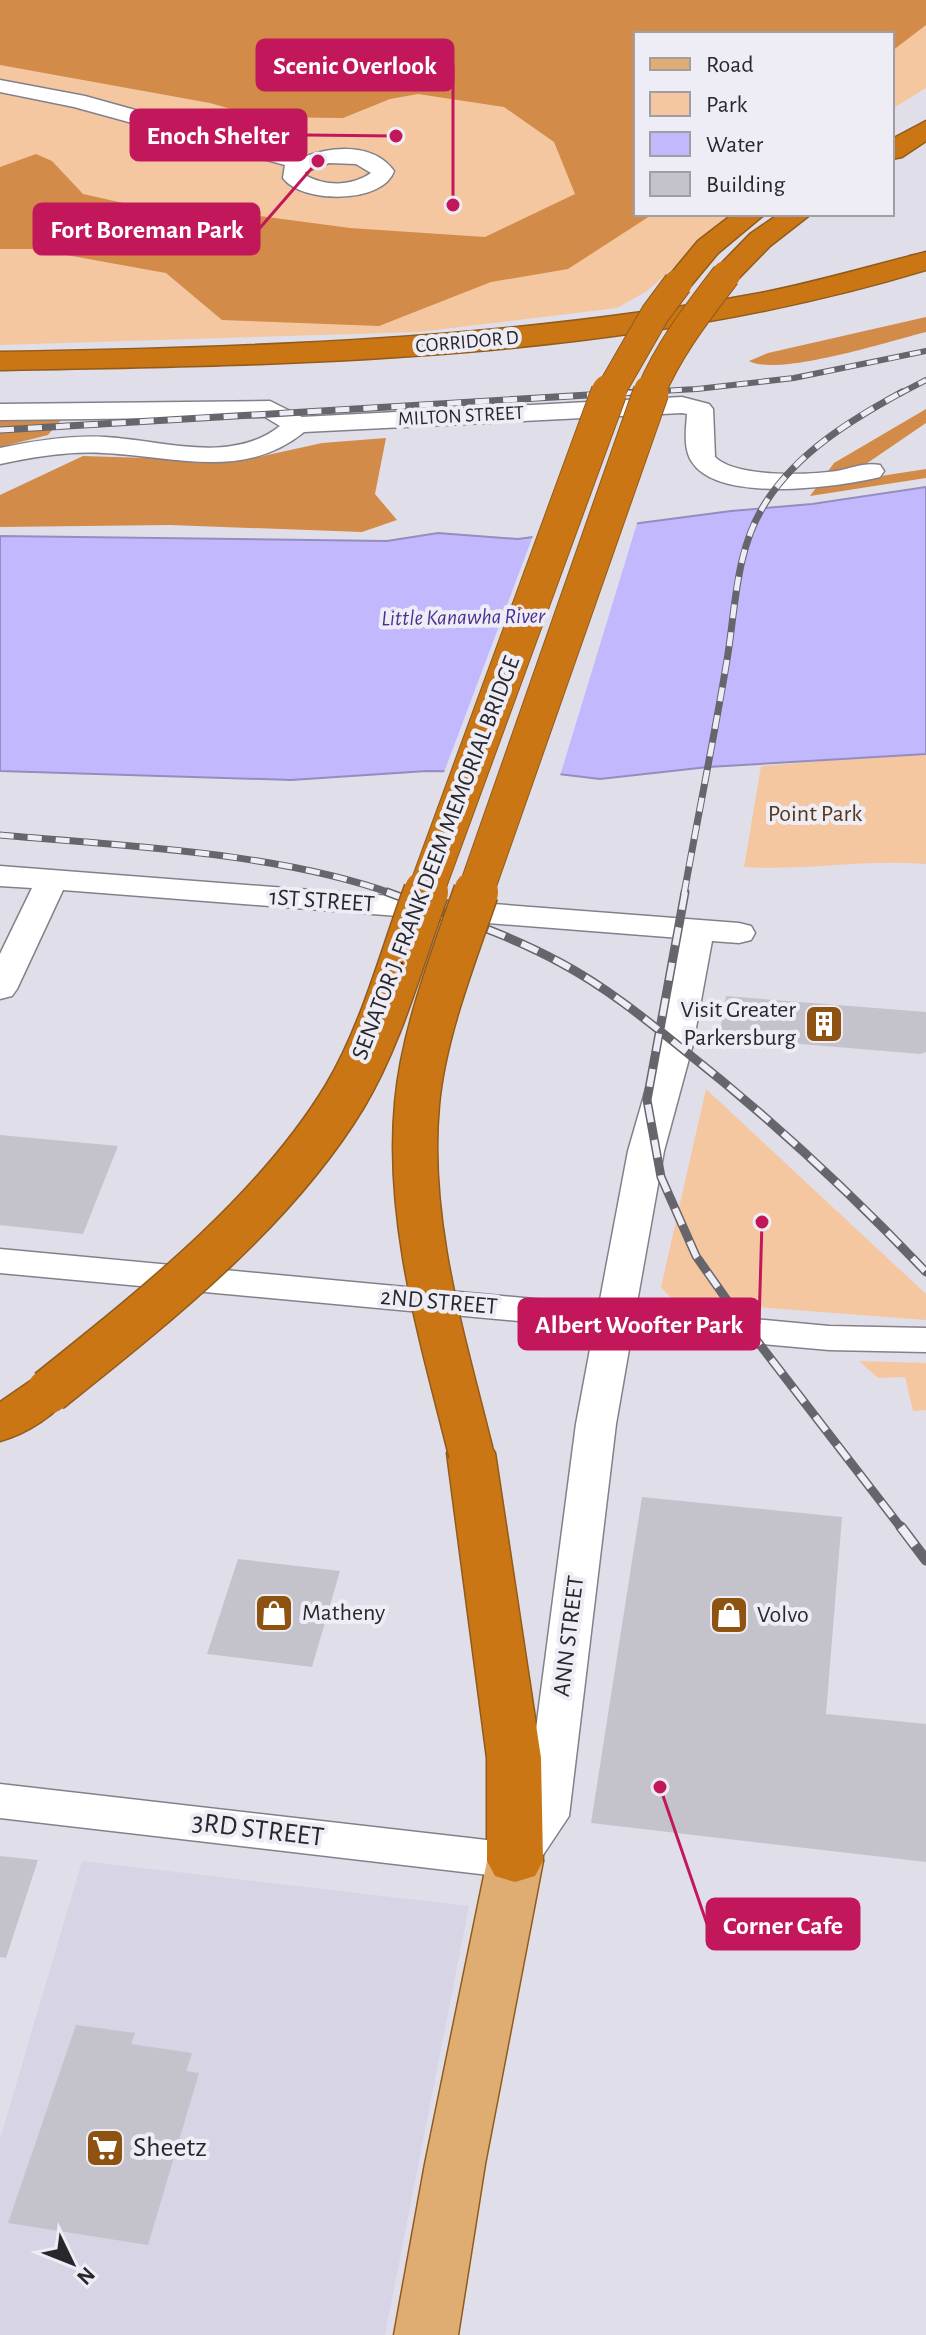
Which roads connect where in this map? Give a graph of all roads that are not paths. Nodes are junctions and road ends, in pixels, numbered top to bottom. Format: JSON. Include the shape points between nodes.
{"nodes":[{"id":1,"x":0,"y":86,"type":"edge"},
{"id":2,"x":926,"y":102,"type":"edge"},
{"id":3,"x":894,"y":123,"type":"edge"},
{"id":4,"x":926,"y":129,"type":"edge"},
{"id":5,"x":894,"y":150,"type":"edge"},
{"id":6,"x":301,"y":163,"type":"dead end"},
{"id":7,"x":748,"y":216,"type":"edge"},
{"id":8,"x":794,"y":216,"type":"edge"},
{"id":9,"x":926,"y":261,"type":"edge"},
{"id":10,"x":926,"y":284,"type":"edge"},
{"id":11,"x":0,"y":361,"type":"edge"},
{"id":12,"x":0,"y":380,"type":"edge"},
{"id":13,"x":0,"y":412,"type":"edge"},
{"id":14,"x":297,"y":425,"type":"junction"},
{"id":15,"x":0,"y":456,"type":"edge"},
{"id":16,"x":871,"y":471,"type":"dead end"},
{"id":17,"x":0,"y":876,"type":"edge"},
{"id":18,"x":52,"y":880,"type":"junction"},
{"id":19,"x":698,"y":930,"type":"junction"},
{"id":20,"x":739,"y":933,"type":"dead end"},
{"id":21,"x":0,"y":989,"type":"edge"},
{"id":22,"x":0,"y":1261,"type":"edge"},
{"id":23,"x":618,"y":1318,"type":"junction"},
{"id":24,"x":926,"y":1340,"type":"edge"},
{"id":25,"x":0,"y":1425,"type":"edge"},
{"id":26,"x":0,"y":1801,"type":"edge"},
{"id":27,"x":515,"y":1861,"type":"junction"},
{"id":28,"x":426,"y":2335,"type":"edge"}],
"edges":[{"from":1,"to":6,"type":"street","via":[[77,101]]},
{"from":2,"to":3,"type":"highway"},
{"from":4,"to":5,"type":"highway"},
{"from":7,"to":25,"type":"highway","name":"SENATOR J. FRANK DEEM MEMORIAL BRIDGE","bridge":true,"via":[[708,247],[678,283],[610,391],[376,1028],[341,1102],[289,1171],[200,1264],[49,1391]]},
{"from":8,"to":27,"type":"highway","name":"SENATOR J. FRANK DEEM MEMORIAL BRIDGE","bridge":true,"via":[[760,240],[726,275],[659,373],[472,904],[427,1048],[417,1104],[416,1185],[429,1280],[471,1453],[514,1758]]},
{"from":9,"to":11,"type":"highway","name":"CORRIDOR D","via":[[725,309],[491,341],[270,355]]},
{"from":10,"to":12,"type":"highway","name":"CORRIDOR D","via":[[723,329],[550,354],[333,372]]},
{"from":13,"to":14,"type":"street","name":"MILTON STREET","via":[[270,409]]},
{"from":14,"to":15,"type":"street","via":[[274,445],[244,453],[73,445]]},
{"from":14,"to":16,"type":"street","name":"MILTON STREET","via":[[682,405],[700,409],[702,457],[708,467],[758,480],[795,481],[834,480]]},
{"from":17,"to":18,"type":"street","name":"1ST STREET"},
{"from":18,"to":19,"type":"street","name":"1ST STREET"},
{"from":18,"to":21,"type":"street"},
{"from":19,"to":20,"type":"street","name":"1ST STREET"},
{"from":19,"to":23,"type":"street","name":"ANN STREET","via":[[676,1044],[646,1151]]},
{"from":22,"to":23,"type":"street","name":"2ND STREET"},
{"from":23,"to":24,"type":"street","name":"2ND STREET","via":[[829,1338]]},
{"from":23,"to":27,"type":"street","name":"ANN STREET","via":[[596,1424],[547,1816]]},
{"from":26,"to":27,"type":"street","name":"3RD STREET"},
{"from":27,"to":28,"type":"main road","name":"ANN STREET"}]}
